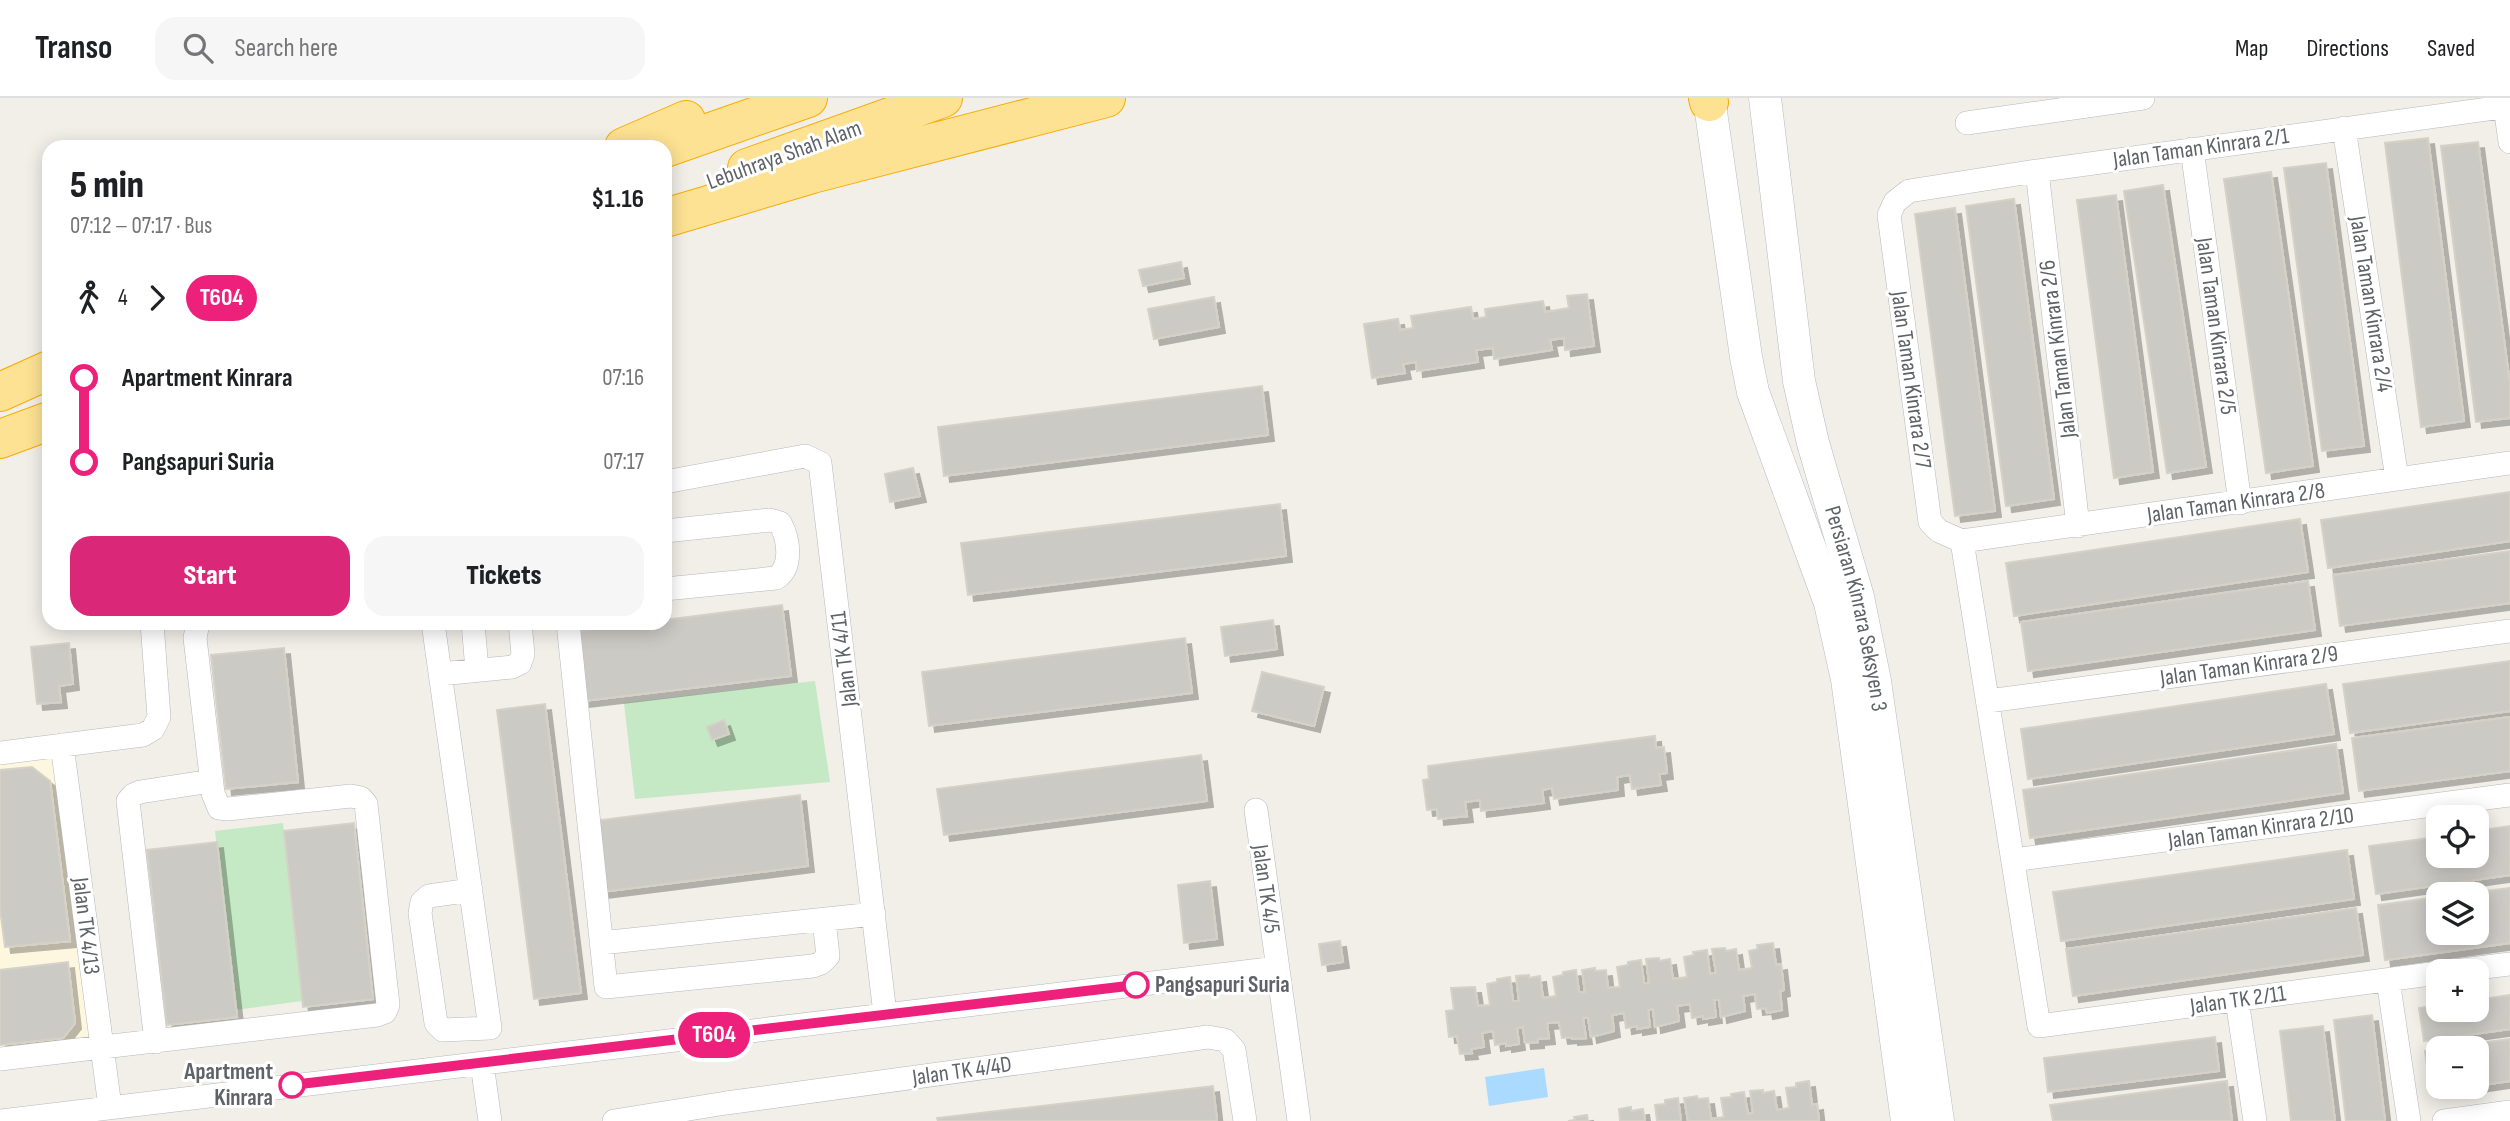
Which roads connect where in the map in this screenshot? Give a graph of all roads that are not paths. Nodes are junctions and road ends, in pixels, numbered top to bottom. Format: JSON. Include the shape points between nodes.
{"nodes":[{"id":1,"x":738,"y":98,"type":"edge"},
{"id":2,"x":808,"y":98,"type":"edge"},
{"id":3,"x":943,"y":98,"type":"edge"},
{"id":4,"x":1106,"y":98,"type":"edge"},
{"id":5,"x":1765,"y":98,"type":"edge"},
{"id":6,"x":2143,"y":98,"type":"edge"},
{"id":7,"x":1709,"y":99,"type":"edge"},
{"id":8,"x":2507,"y":106,"type":"edge"},
{"id":9,"x":1967,"y":123,"type":"dead end"},
{"id":10,"x":2344,"y":128,"type":"junction"},
{"id":11,"x":640,"y":140,"type":"edge"},
{"id":12,"x":2510,"y":142,"type":"edge"},
{"id":13,"x":672,"y":146,"type":"edge"},
{"id":14,"x":2192,"y":149,"type":"junction"},
{"id":15,"x":2037,"y":171,"type":"junction"},
{"id":16,"x":672,"y":195,"type":"edge"},
{"id":17,"x":1895,"y":202,"type":"joint"},
{"id":18,"x":672,"y":216,"type":"edge"},
{"id":19,"x":42,"y":373,"type":"edge"},
{"id":20,"x":0,"y":392,"type":"edge"},
{"id":21,"x":42,"y":424,"type":"edge"},
{"id":22,"x":0,"y":439,"type":"edge"},
{"id":23,"x":2510,"y":463,"type":"edge"},
{"id":24,"x":2397,"y":480,"type":"junction"},
{"id":25,"x":672,"y":481,"type":"edge"},
{"id":26,"x":2240,"y":503,"type":"junction"},
{"id":27,"x":2078,"y":526,"type":"junction"},
{"id":28,"x":672,"y":530,"type":"edge"},
{"id":29,"x":1962,"y":541,"type":"junction"},
{"id":30,"x":672,"y":588,"type":"edge"},
{"id":31,"x":153,"y":630,"type":"edge"},
{"id":32,"x":197,"y":630,"type":"edge"},
{"id":33,"x":434,"y":630,"type":"edge"},
{"id":34,"x":474,"y":630,"type":"edge"},
{"id":35,"x":521,"y":630,"type":"edge"},
{"id":36,"x":569,"y":630,"type":"edge"},
{"id":37,"x":2510,"y":631,"type":"edge"},
{"id":38,"x":477,"y":670,"type":"junction"},
{"id":39,"x":440,"y":674,"type":"junction"},
{"id":40,"x":1988,"y":701,"type":"junction"},
{"id":41,"x":62,"y":745,"type":"junction"},
{"id":42,"x":0,"y":753,"type":"edge"},
{"id":43,"x":211,"y":781,"type":"junction"},
{"id":44,"x":2510,"y":795,"type":"edge"},
{"id":45,"x":1256,"y":810,"type":"dead end"},
{"id":46,"x":2013,"y":860,"type":"junction"},
{"id":47,"x":471,"y":890,"type":"junction"},
{"id":48,"x":874,"y":914,"type":"junction"},
{"id":49,"x":824,"y":920,"type":"junction"},
{"id":50,"x":601,"y":943,"type":"junction"},
{"id":51,"x":2510,"y":964,"type":"edge"},
{"id":52,"x":2489,"y":967,"type":"edge"},
{"id":53,"x":1277,"y":968,"type":"junction"},
{"id":54,"x":2426,"y":975,"type":"edge"},
{"id":55,"x":2388,"y":980,"type":"junction"},
{"id":56,"x":2238,"y":1000,"type":"junction"},
{"id":57,"x":885,"y":1014,"type":"junction"},
{"id":58,"x":156,"y":1042,"type":"junction"},
{"id":59,"x":102,"y":1048,"type":"junction"},
{"id":60,"x":0,"y":1059,"type":"edge"},
{"id":61,"x":482,"y":1064,"type":"junction"},
{"id":62,"x":110,"y":1107,"type":"junction"},
{"id":63,"x":727,"y":1112,"type":"edge"},
{"id":64,"x":2510,"y":1112,"type":"edge"},
{"id":65,"x":0,"y":1121,"type":"edge"},
{"id":66,"x":490,"y":1121,"type":"edge"},
{"id":67,"x":614,"y":1121,"type":"edge"},
{"id":68,"x":1245,"y":1121,"type":"edge"},
{"id":69,"x":1299,"y":1121,"type":"edge"},
{"id":70,"x":1907,"y":1121,"type":"edge"},
{"id":71,"x":1938,"y":1121,"type":"edge"},
{"id":72,"x":2255,"y":1121,"type":"edge"},
{"id":73,"x":2409,"y":1121,"type":"edge"},
{"id":74,"x":2444,"y":1121,"type":"edge"}],
"edges":[{"from":1,"to":11,"type":"highway"},
{"from":2,"to":13,"type":"highway","name":"Lebuhraya Shah Alam"},
{"from":3,"to":16,"type":"highway","name":"Lebuhraya Shah Alam"},
{"from":4,"to":18,"type":"highway","via":[[812,174]]},
{"from":5,"to":71,"type":"main road","name":"Persiaran Kinrara Seksyen 3","via":[[1799,381],[1858,597],[1875,681]]},
{"from":6,"to":9,"type":"street"},
{"from":7,"to":70,"type":"main road","name":"Persiaran Kinrara Seksyen 3","via":[[1753,392],[1830,603],[1847,679]]},
{"from":8,"to":10,"type":"street","name":"Jalan Taman Kinrara 2/1"},
{"from":8,"to":12,"type":"street"},
{"from":10,"to":14,"type":"street","name":"Jalan Taman Kinrara 2/1"},
{"from":10,"to":24,"type":"street","name":"Jalan Taman Kinrara 2/4"},
{"from":14,"to":15,"type":"street","name":"Jalan Taman Kinrara 2/1"},
{"from":14,"to":26,"type":"street","name":"Jalan Taman Kinrara 2/5"},
{"from":15,"to":17,"type":"street","name":"Jalan Taman Kinrara 2/1","via":[[1909,191]]},
{"from":15,"to":27,"type":"street","name":"Jalan Taman Kinrara 2/6"},
{"from":17,"to":29,"type":"street","name":"Jalan Taman Kinrara 2/7","via":[[1889,215],[1930,522]]},
{"from":19,"to":20,"type":"highway"},
{"from":21,"to":22,"type":"highway"},
{"from":23,"to":24,"type":"street","name":"Jalan Taman Kinrara 2/8"},
{"from":24,"to":26,"type":"street","name":"Jalan Taman Kinrara 2/8"},
{"from":25,"to":48,"type":"street","name":"Jalan TK 4/11","via":[[805,456],[820,463]]},
{"from":26,"to":27,"type":"street","name":"Jalan Taman Kinrara 2/8"},
{"from":27,"to":29,"type":"street","name":"Jalan Taman Kinrara 2/8"},
{"from":28,"to":30,"type":"street","via":[[770,520],[780,523],[786,533],[788,565],[776,578]]},
{"from":29,"to":40,"type":"street"},
{"from":31,"to":41,"type":"street","via":[[159,717],[153,729],[143,735]]},
{"from":32,"to":43,"type":"street"},
{"from":33,"to":39,"type":"street"},
{"from":34,"to":38,"type":"street"},
{"from":35,"to":38,"type":"street","via":[[520,663]]},
{"from":36,"to":50,"type":"street"},
{"from":37,"to":40,"type":"street","name":"Jalan Taman Kinrara 2/9"},
{"from":38,"to":39,"type":"street"},
{"from":39,"to":47,"type":"street"},
{"from":40,"to":46,"type":"street"},
{"from":41,"to":42,"type":"street"},
{"from":41,"to":59,"type":"street","name":"Jalan TK 4/13"},
{"from":43,"to":58,"type":"street","via":[[140,792],[128,802]]},
{"from":43,"to":58,"type":"street","via":[[219,808],[351,796],[366,804],[388,1005],[377,1015]]},
{"from":44,"to":46,"type":"street","name":"Jalan Taman Kinrara 2/10"},
{"from":45,"to":53,"type":"street","name":"Jalan TK 4/5"},
{"from":46,"to":56,"type":"street","name":"Jalan TK 2/11","via":[[2039,1026]]},
{"from":47,"to":47,"type":"street","via":[[429,896],[422,902],[436,1023],[443,1030],[490,1028]]},
{"from":48,"to":49,"type":"street"},
{"from":48,"to":57,"type":"street","name":"Jalan TK 4/11"},
{"from":49,"to":50,"type":"street"},
{"from":49,"to":50,"type":"street","via":[[828,956],[813,966],[606,987]]},
{"from":51,"to":52,"type":"street"},
{"from":53,"to":57,"type":"street"},
{"from":53,"to":69,"type":"street","name":"Jalan TK 4/5"},
{"from":54,"to":55,"type":"street","name":"Jalan TK 2/11"},
{"from":55,"to":56,"type":"street","name":"Jalan TK 2/11"},
{"from":55,"to":73,"type":"street"},
{"from":56,"to":72,"type":"street"},
{"from":57,"to":61,"type":"street"},
{"from":58,"to":59,"type":"street"},
{"from":59,"to":60,"type":"street"},
{"from":59,"to":62,"type":"street","name":"Jalan TK 4/13"},
{"from":61,"to":62,"type":"street"},
{"from":61,"to":66,"type":"street"},
{"from":62,"to":65,"type":"street"},
{"from":63,"to":67,"type":"street","name":"Jalan TK 4/4D"},
{"from":63,"to":68,"type":"street","name":"Jalan TK 4/4D","via":[[1208,1037],[1226,1040],[1234,1050]]},
{"from":64,"to":74,"type":"street"}]}
